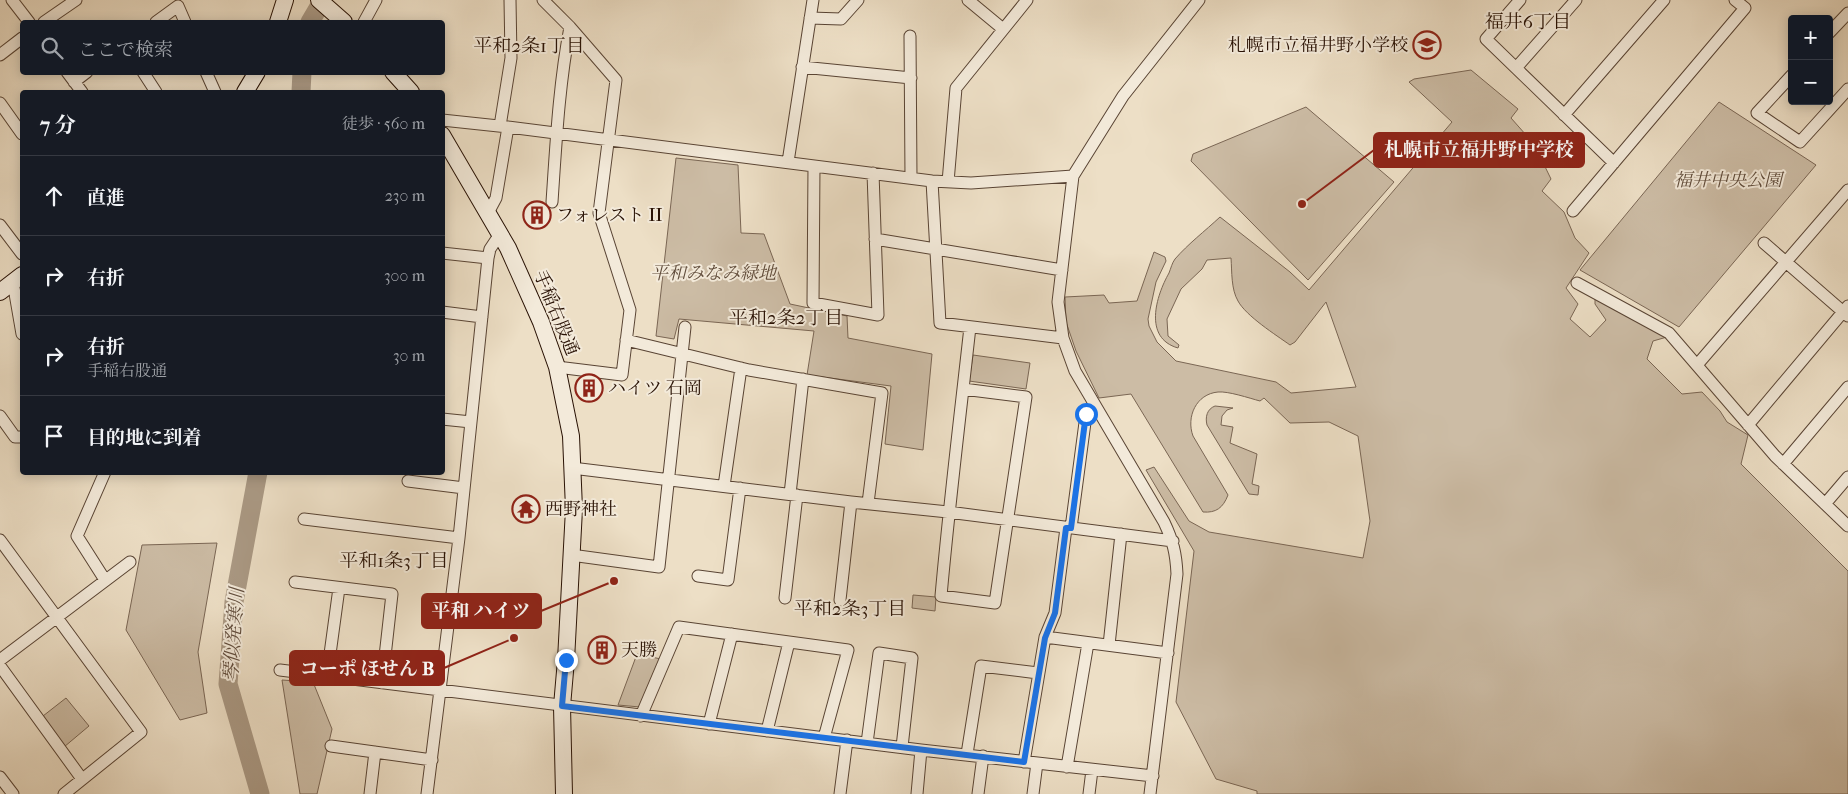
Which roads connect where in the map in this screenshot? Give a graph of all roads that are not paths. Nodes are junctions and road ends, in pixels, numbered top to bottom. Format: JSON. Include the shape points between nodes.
{"nodes":[{"id":1,"x":12,"y":0,"type":"edge"},
{"id":2,"x":76,"y":0,"type":"edge"},
{"id":3,"x":285,"y":0,"type":"edge"},
{"id":4,"x":319,"y":0,"type":"edge"},
{"id":5,"x":376,"y":0,"type":"edge"},
{"id":6,"x":510,"y":0,"type":"edge"},
{"id":7,"x":543,"y":0,"type":"edge"},
{"id":8,"x":813,"y":0,"type":"edge"},
{"id":9,"x":858,"y":0,"type":"edge"},
{"id":10,"x":968,"y":0,"type":"edge"},
{"id":11,"x":1027,"y":0,"type":"edge"},
{"id":12,"x":1520,"y":0,"type":"edge"},
{"id":13,"x":1576,"y":0,"type":"edge"},
{"id":14,"x":1664,"y":0,"type":"edge"},
{"id":15,"x":1735,"y":0,"type":"edge"},
{"id":16,"x":1196,"y":1,"type":"edge"},
{"id":17,"x":1848,"y":13,"type":"edge"},
{"id":18,"x":810,"y":18,"type":"junction"},
{"id":19,"x":27,"y":20,"type":"edge"},
{"id":20,"x":47,"y":20,"type":"edge"},
{"id":21,"x":159,"y":20,"type":"edge"},
{"id":22,"x":184,"y":20,"type":"edge"},
{"id":23,"x":279,"y":20,"type":"edge"},
{"id":24,"x":342,"y":20,"type":"edge"},
{"id":25,"x":365,"y":20,"type":"edge"},
{"id":26,"x":570,"y":27,"type":"junction"},
{"id":27,"x":1003,"y":29,"type":"junction"},
{"id":28,"x":1833,"y":29,"type":"edge"},
{"id":29,"x":910,"y":36,"type":"dead end"},
{"id":30,"x":20,"y":40,"type":"edge"},
{"id":31,"x":0,"y":55,"type":"edge"},
{"id":32,"x":802,"y":67,"type":"junction"},
{"id":33,"x":1516,"y":68,"type":"junction"},
{"id":34,"x":145,"y":75,"type":"edge"},
{"id":35,"x":207,"y":75,"type":"edge"},
{"id":36,"x":255,"y":75,"type":"edge"},
{"id":37,"x":396,"y":75,"type":"edge"},
{"id":38,"x":70,"y":77,"type":"edge"},
{"id":39,"x":911,"y":78,"type":"junction"},
{"id":40,"x":1788,"y":79,"type":"edge"},
{"id":41,"x":1848,"y":89,"type":"edge"},
{"id":42,"x":80,"y":90,"type":"edge"},
{"id":43,"x":155,"y":90,"type":"edge"},
{"id":44,"x":214,"y":90,"type":"edge"},
{"id":45,"x":246,"y":90,"type":"edge"},
{"id":46,"x":409,"y":90,"type":"edge"},
{"id":47,"x":0,"y":103,"type":"edge"},
{"id":48,"x":1564,"y":115,"type":"junction"},
{"id":49,"x":445,"y":120,"type":"edge"},
{"id":50,"x":504,"y":126,"type":"junction"},
{"id":51,"x":20,"y":131,"type":"edge"},
{"id":52,"x":557,"y":133,"type":"junction"},
{"id":53,"x":609,"y":139,"type":"junction"},
{"id":54,"x":445,"y":140,"type":"edge"},
{"id":55,"x":788,"y":162,"type":"junction"},
{"id":56,"x":1614,"y":162,"type":"junction"},
{"id":57,"x":814,"y":166,"type":"junction"},
{"id":58,"x":873,"y":173,"type":"junction"},
{"id":59,"x":1073,"y":176,"type":"junction"},
{"id":60,"x":911,"y":178,"type":"junction"},
{"id":61,"x":932,"y":181,"type":"junction"},
{"id":62,"x":948,"y":182,"type":"junction"},
{"id":63,"x":1848,"y":190,"type":"edge"},
{"id":64,"x":552,"y":202,"type":"dead end"},
{"id":65,"x":1573,"y":211,"type":"dead end"},
{"id":66,"x":488,"y":213,"type":"junction"},
{"id":67,"x":0,"y":224,"type":"edge"},
{"id":68,"x":500,"y":234,"type":"junction"},
{"id":69,"x":875,"y":239,"type":"junction"},
{"id":70,"x":1764,"y":243,"type":"dead end"},
{"id":71,"x":936,"y":249,"type":"junction"},
{"id":72,"x":20,"y":251,"type":"edge"},
{"id":73,"x":445,"y":253,"type":"edge"},
{"id":74,"x":488,"y":258,"type":"junction"},
{"id":75,"x":1786,"y":262,"type":"junction"},
{"id":76,"x":1062,"y":270,"type":"junction"},
{"id":77,"x":12,"y":283,"type":"edge"},
{"id":78,"x":1577,"y":283,"type":"dead end"},
{"id":79,"x":1846,"y":311,"type":"edge"},
{"id":80,"x":445,"y":312,"type":"edge"},
{"id":81,"x":482,"y":317,"type":"junction"},
{"id":82,"x":20,"y":324,"type":"edge"},
{"id":83,"x":970,"y":327,"type":"junction"},
{"id":84,"x":685,"y":328,"type":"dead end"},
{"id":85,"x":1063,"y":338,"type":"junction"},
{"id":86,"x":626,"y":340,"type":"junction"},
{"id":87,"x":682,"y":353,"type":"junction"},
{"id":88,"x":1697,"y":365,"type":"junction"},
{"id":89,"x":557,"y":367,"type":"junction"},
{"id":90,"x":741,"y":368,"type":"junction"},
{"id":91,"x":803,"y":379,"type":"junction"},
{"id":92,"x":1848,"y":387,"type":"edge"},
{"id":93,"x":963,"y":389,"type":"junction"},
{"id":94,"x":1096,"y":406,"type":"junction"},
{"id":95,"x":0,"y":416,"type":"edge"},
{"id":96,"x":445,"y":419,"type":"edge"},
{"id":97,"x":471,"y":422,"type":"junction"},
{"id":98,"x":1748,"y":425,"type":"junction"},
{"id":99,"x":20,"y":437,"type":"edge"},
{"id":100,"x":1784,"y":464,"type":"junction"},
{"id":101,"x":572,"y":468,"type":"junction"},
{"id":102,"x":104,"y":475,"type":"edge"},
{"id":103,"x":1848,"y":476,"type":"edge"},
{"id":104,"x":668,"y":479,"type":"junction"},
{"id":105,"x":408,"y":482,"type":"dead end"},
{"id":106,"x":724,"y":486,"type":"junction"},
{"id":107,"x":464,"y":488,"type":"junction"},
{"id":108,"x":740,"y":488,"type":"junction"},
{"id":109,"x":794,"y":494,"type":"junction"},
{"id":110,"x":851,"y":502,"type":"junction"},
{"id":111,"x":868,"y":503,"type":"junction"},
{"id":112,"x":1824,"y":504,"type":"junction"},
{"id":113,"x":948,"y":512,"type":"junction"},
{"id":114,"x":304,"y":519,"type":"dead end"},
{"id":115,"x":1009,"y":520,"type":"junction"},
{"id":116,"x":1848,"y":526,"type":"edge"},
{"id":117,"x":1068,"y":528,"type":"junction"},
{"id":118,"x":1121,"y":534,"type":"junction"},
{"id":119,"x":459,"y":538,"type":"junction"},
{"id":120,"x":0,"y":540,"type":"edge"},
{"id":121,"x":1173,"y":541,"type":"junction"},
{"id":122,"x":571,"y":555,"type":"junction"},
{"id":123,"x":130,"y":562,"type":"dead end"},
{"id":124,"x":698,"y":576,"type":"dead end"},
{"id":125,"x":105,"y":580,"type":"junction"},
{"id":126,"x":295,"y":582,"type":"dead end"},
{"id":127,"x":339,"y":588,"type":"junction"},
{"id":128,"x":784,"y":598,"type":"dead end"},
{"id":129,"x":840,"y":600,"type":"dead end"},
{"id":130,"x":58,"y":617,"type":"junction"},
{"id":131,"x":732,"y":634,"type":"junction"},
{"id":132,"x":1045,"y":638,"type":"junction"},
{"id":133,"x":789,"y":642,"type":"junction"},
{"id":134,"x":1088,"y":643,"type":"junction"},
{"id":135,"x":1108,"y":645,"type":"junction"},
{"id":136,"x":1168,"y":653,"type":"junction"},
{"id":137,"x":0,"y":660,"type":"edge"},
{"id":138,"x":0,"y":666,"type":"edge"},
{"id":139,"x":280,"y":670,"type":"dead end"},
{"id":140,"x":1038,"y":673,"type":"junction"},
{"id":141,"x":328,"y":676,"type":"junction"},
{"id":142,"x":382,"y":683,"type":"junction"},
{"id":143,"x":441,"y":690,"type":"junction"},
{"id":144,"x":562,"y":706,"type":"junction"},
{"id":145,"x":641,"y":716,"type":"junction"},
{"id":146,"x":709,"y":724,"type":"junction"},
{"id":147,"x":766,"y":731,"type":"junction"},
{"id":148,"x":824,"y":738,"type":"junction"},
{"id":149,"x":847,"y":740,"type":"junction"},
{"id":150,"x":867,"y":743,"type":"junction"},
{"id":151,"x":331,"y":746,"type":"dead end"},
{"id":152,"x":902,"y":747,"type":"junction"},
{"id":153,"x":921,"y":750,"type":"junction"},
{"id":154,"x":374,"y":752,"type":"junction"},
{"id":155,"x":967,"y":754,"type":"junction"},
{"id":156,"x":982,"y":756,"type":"junction"},
{"id":157,"x":432,"y":760,"type":"junction"},
{"id":158,"x":1024,"y":762,"type":"junction"},
{"id":159,"x":1037,"y":763,"type":"junction"},
{"id":160,"x":1067,"y":766,"type":"junction"},
{"id":161,"x":1092,"y":770,"type":"junction"},
{"id":162,"x":1153,"y":776,"type":"junction"},
{"id":163,"x":0,"y":777,"type":"edge"},
{"id":164,"x":82,"y":780,"type":"junction"},
{"id":165,"x":13,"y":794,"type":"edge"},
{"id":166,"x":64,"y":794,"type":"edge"},
{"id":167,"x":370,"y":794,"type":"edge"},
{"id":168,"x":427,"y":794,"type":"edge"},
{"id":169,"x":564,"y":794,"type":"edge"},
{"id":170,"x":840,"y":794,"type":"edge"},
{"id":171,"x":916,"y":794,"type":"edge"},
{"id":172,"x":978,"y":794,"type":"edge"},
{"id":173,"x":1033,"y":794,"type":"edge"},
{"id":174,"x":1089,"y":794,"type":"edge"},
{"id":175,"x":1150,"y":794,"type":"edge"}],
"edges":[{"from":1,"to":19,"type":"street"},
{"from":2,"to":20,"type":"street"},
{"from":3,"to":23,"type":"street"},
{"from":4,"to":24,"type":"street"},
{"from":5,"to":25,"type":"street"},
{"from":6,"to":50,"type":"street","via":[[511,58]]},
{"from":7,"to":26,"type":"street"},
{"from":8,"to":18,"type":"street"},
{"from":9,"to":18,"type":"street","via":[[841,19]]},
{"from":10,"to":27,"type":"street"},
{"from":11,"to":27,"type":"street"},
{"from":12,"to":33,"type":"street","via":[[1486,38]]},
{"from":13,"to":33,"type":"street"},
{"from":14,"to":48,"type":"street"},
{"from":15,"to":56,"type":"street","via":[[1745,8]]},
{"from":16,"to":59,"type":"street","via":[[1123,96]]},
{"from":17,"to":28,"type":"street"},
{"from":18,"to":32,"type":"street"},
{"from":21,"to":22,"type":"street","via":[[178,6]]},
{"from":26,"to":52,"type":"street"},
{"from":26,"to":53,"type":"street","via":[[616,80]]},
{"from":27,"to":62,"type":"street","via":[[956,88]]},
{"from":29,"to":39,"type":"street"},
{"from":30,"to":31,"type":"street"},
{"from":32,"to":39,"type":"street"},
{"from":32,"to":55,"type":"street"},
{"from":33,"to":48,"type":"street"},
{"from":34,"to":43,"type":"street"},
{"from":35,"to":44,"type":"street"},
{"from":36,"to":45,"type":"street"},
{"from":37,"to":46,"type":"street"},
{"from":38,"to":42,"type":"street"},
{"from":39,"to":60,"type":"street"},
{"from":40,"to":41,"type":"street","via":[[1757,113],[1800,142]]},
{"from":47,"to":51,"type":"street"},
{"from":48,"to":56,"type":"street"},
{"from":49,"to":50,"type":"street"},
{"from":50,"to":52,"type":"street"},
{"from":50,"to":66,"type":"street","via":[[496,198]]},
{"from":52,"to":53,"type":"street"},
{"from":52,"to":64,"type":"street"},
{"from":53,"to":55,"type":"street"},
{"from":53,"to":86,"type":"street","via":[[599,213],[630,310]]},
{"from":54,"to":66,"type":"street","name":"手稲右股通"},
{"from":55,"to":57,"type":"street"},
{"from":56,"to":65,"type":"street"},
{"from":57,"to":58,"type":"street"},
{"from":57,"to":69,"type":"street","via":[[813,303],[878,315]]},
{"from":58,"to":60,"type":"street"},
{"from":58,"to":69,"type":"street"},
{"from":59,"to":62,"type":"street"},
{"from":59,"to":76,"type":"street"},
{"from":60,"to":61,"type":"street"},
{"from":61,"to":62,"type":"street"},
{"from":61,"to":71,"type":"street"},
{"from":63,"to":75,"type":"street"},
{"from":66,"to":68,"type":"street","name":"手稲右股通"},
{"from":67,"to":72,"type":"street"},
{"from":68,"to":74,"type":"street"},
{"from":68,"to":89,"type":"street","name":"手稲右股通","via":[[541,322]]},
{"from":69,"to":71,"type":"street"},
{"from":70,"to":75,"type":"street"},
{"from":71,"to":76,"type":"street"},
{"from":71,"to":83,"type":"street","via":[[940,324]]},
{"from":73,"to":74,"type":"street"},
{"from":74,"to":81,"type":"street"},
{"from":75,"to":79,"type":"street"},
{"from":75,"to":88,"type":"street"},
{"from":76,"to":85,"type":"street","via":[[1058,302]]},
{"from":77,"to":82,"type":"street"},
{"from":78,"to":88,"type":"street","via":[[1669,333]]},
{"from":79,"to":98,"type":"street"},
{"from":80,"to":81,"type":"street"},
{"from":81,"to":97,"type":"street"},
{"from":83,"to":85,"type":"street"},
{"from":83,"to":93,"type":"street"},
{"from":84,"to":87,"type":"street"},
{"from":85,"to":94,"type":"street","via":[[1075,371]]},
{"from":86,"to":87,"type":"street"},
{"from":86,"to":89,"type":"street","via":[[622,375]]},
{"from":87,"to":90,"type":"street"},
{"from":87,"to":104,"type":"street"},
{"from":88,"to":98,"type":"street"},
{"from":89,"to":101,"type":"street","name":"手稲右股通","via":[[571,436]]},
{"from":90,"to":91,"type":"street"},
{"from":90,"to":106,"type":"street"},
{"from":91,"to":109,"type":"street"},
{"from":91,"to":111,"type":"street","via":[[882,393]]},
{"from":92,"to":100,"type":"street"},
{"from":93,"to":113,"type":"street"},
{"from":93,"to":115,"type":"street","via":[[1026,397]]},
{"from":94,"to":117,"type":"street","via":[[1086,414]]},
{"from":94,"to":121,"type":"street"},
{"from":95,"to":99,"type":"street","via":[[15,437]]},
{"from":96,"to":97,"type":"street"},
{"from":97,"to":107,"type":"street"},
{"from":98,"to":100,"type":"street"},
{"from":100,"to":112,"type":"street"},
{"from":101,"to":104,"type":"street"},
{"from":101,"to":122,"type":"street","name":"手稲右股通"},
{"from":102,"to":125,"type":"street","via":[[77,536]]},
{"from":103,"to":112,"type":"street"},
{"from":104,"to":106,"type":"street"},
{"from":104,"to":122,"type":"street","via":[[658,568]]},
{"from":105,"to":107,"type":"street"},
{"from":106,"to":108,"type":"street"},
{"from":107,"to":119,"type":"street"},
{"from":108,"to":109,"type":"street"},
{"from":108,"to":124,"type":"street","via":[[728,580]]},
{"from":109,"to":110,"type":"street"},
{"from":109,"to":128,"type":"street"},
{"from":110,"to":111,"type":"street"},
{"from":110,"to":129,"type":"street"},
{"from":111,"to":113,"type":"street"},
{"from":112,"to":116,"type":"street"},
{"from":113,"to":115,"type":"street"},
{"from":113,"to":115,"type":"street","via":[[941,596],[996,603]]},
{"from":114,"to":119,"type":"street"},
{"from":115,"to":117,"type":"street"},
{"from":117,"to":118,"type":"street"},
{"from":117,"to":132,"type":"street","via":[[1055,613]]},
{"from":118,"to":121,"type":"street"},
{"from":118,"to":135,"type":"street"},
{"from":119,"to":143,"type":"street"},
{"from":120,"to":130,"type":"street"},
{"from":121,"to":136,"type":"street","via":[[1177,574]]},
{"from":122,"to":144,"type":"street","name":"手稲右股通"},
{"from":123,"to":125,"type":"street"},
{"from":125,"to":130,"type":"street"},
{"from":126,"to":127,"type":"street"},
{"from":127,"to":141,"type":"street"},
{"from":127,"to":142,"type":"street","via":[[392,594]]},
{"from":130,"to":137,"type":"street"},
{"from":130,"to":164,"type":"street","via":[[141,732]]},
{"from":131,"to":133,"type":"street"},
{"from":131,"to":145,"type":"street","via":[[678,627]]},
{"from":131,"to":146,"type":"street"},
{"from":132,"to":134,"type":"street"},
{"from":132,"to":140,"type":"street"},
{"from":133,"to":147,"type":"street"},
{"from":133,"to":148,"type":"street","via":[[848,650]]},
{"from":134,"to":135,"type":"street"},
{"from":134,"to":160,"type":"street"},
{"from":135,"to":136,"type":"street"},
{"from":136,"to":162,"type":"street"},
{"from":138,"to":164,"type":"street"},
{"from":139,"to":141,"type":"street"},
{"from":140,"to":155,"type":"street","via":[[980,666]]},
{"from":140,"to":158,"type":"street"},
{"from":141,"to":142,"type":"street"},
{"from":142,"to":143,"type":"street"},
{"from":143,"to":144,"type":"street"},
{"from":143,"to":157,"type":"street"},
{"from":144,"to":145,"type":"street"},
{"from":144,"to":169,"type":"street","name":"手稲右股通"},
{"from":145,"to":146,"type":"street"},
{"from":146,"to":147,"type":"street"},
{"from":147,"to":148,"type":"street"},
{"from":148,"to":149,"type":"street"},
{"from":149,"to":150,"type":"street"},
{"from":149,"to":170,"type":"street"},
{"from":150,"to":152,"type":"street"},
{"from":150,"to":152,"type":"street","via":[[879,653],[912,658]]},
{"from":151,"to":154,"type":"street"},
{"from":152,"to":153,"type":"street"},
{"from":153,"to":155,"type":"street"},
{"from":153,"to":171,"type":"street"},
{"from":154,"to":157,"type":"street"},
{"from":154,"to":167,"type":"street"},
{"from":155,"to":156,"type":"street"},
{"from":156,"to":158,"type":"street"},
{"from":156,"to":172,"type":"street"},
{"from":157,"to":168,"type":"street"},
{"from":158,"to":159,"type":"street"},
{"from":159,"to":160,"type":"street"},
{"from":159,"to":173,"type":"street"},
{"from":160,"to":161,"type":"street"},
{"from":161,"to":162,"type":"street"},
{"from":161,"to":174,"type":"street"},
{"from":162,"to":175,"type":"street"},
{"from":163,"to":165,"type":"street"},
{"from":164,"to":166,"type":"street"}]}
